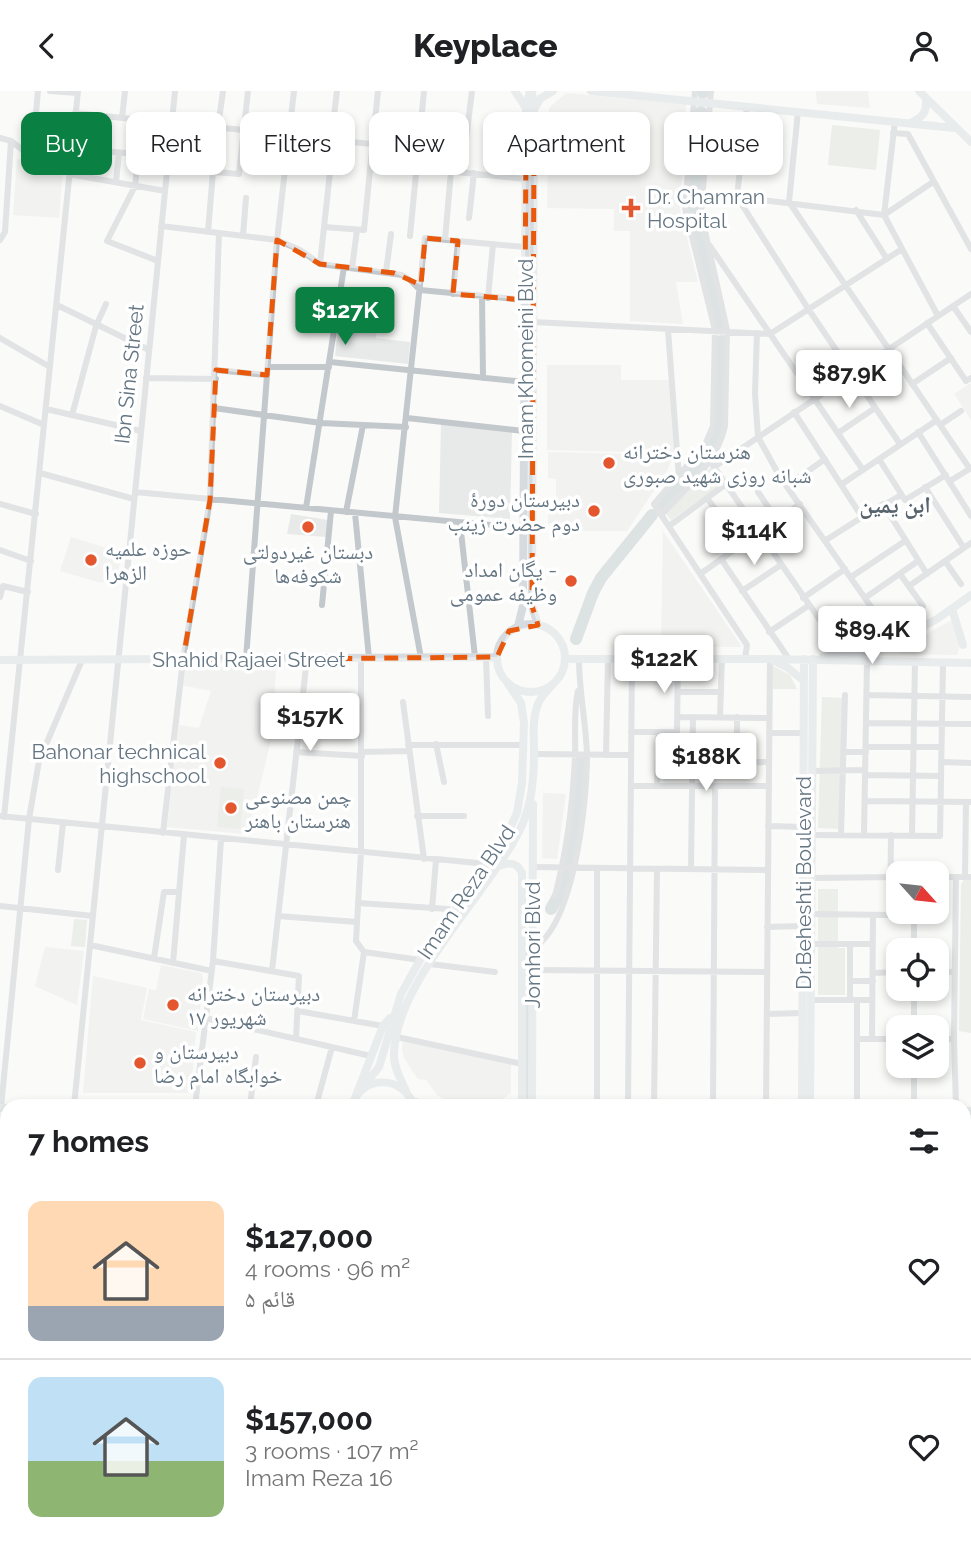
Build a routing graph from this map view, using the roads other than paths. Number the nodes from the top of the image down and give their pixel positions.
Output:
1 (38, 91) edge
2 (50, 91) edge
3 (125, 91) edge
4 (174, 91) edge
5 (223, 91) edge
6 (248, 91) edge
7 (294, 91) edge
8 (337, 91) edge
9 (378, 91) edge
10 (424, 91) edge
11 (472, 91) edge
12 (514, 91) edge
13 (531, 91) edge
14 (553, 91) edge
15 (591, 91) edge
16 (695, 91) edge
17 (711, 91) edge
18 (78, 92) edge
19 (922, 94) edge
20 (694, 101) junction
21 (710, 102) junction
22 (747, 106) junction
23 (530, 108) junction
24 (798, 111) junction
25 (36, 112) edge
26 (75, 112) edge
27 (172, 112) edge
28 (220, 112) edge
29 (246, 112) edge
30 (292, 112) edge
31 (334, 112) edge
32 (376, 112) edge
33 (422, 112) edge
34 (530, 112) edge
35 (469, 115) edge
36 (112, 117) edge
37 (122, 118) junction
38 (126, 118) edge
39 (895, 121) junction
40 (910, 123) junction
41 (954, 128) junction
42 (893, 133) junction
43 (0, 138) edge
44 (11, 141) junction
45 (971, 142) edge
46 (21, 149) edge
47 (112, 152) edge
48 (119, 153) junction
49 (126, 153) edge
50 (240, 165) edge
51 (226, 173) edge
52 (469, 173) edge
53 (474, 173) junction
54 (69, 175) edge
55 (75, 175) edge
56 (136, 175) edge
57 (166, 175) edge
58 (213, 175) edge
59 (284, 175) edge
60 (330, 175) edge
61 (369, 175) edge
62 (417, 175) edge
63 (451, 175) edge
64 (526, 175) edge
65 (530, 175) edge
66 (526, 179) junction
67 (116, 182) junction
68 (933, 182) junction
69 (135, 187) junction
70 (165, 191) junction
71 (737, 197) junction
72 (246, 198) dead end
73 (789, 202) junction
74 (856, 210) junction
75 (884, 215) junction
76 (469, 218) dead end
77 (161, 226) junction
78 (324, 227) junction
79 (360, 230) junction
80 (208, 232) junction
81 (219, 233) junction
82 (391, 234) dead end
83 (243, 236) junction
84 (411, 236) dead end
85 (0, 240) edge
86 (277, 240) junction
87 (445, 240) junction
88 (458, 241) junction
89 (708, 242) junction
90 (493, 244) junction
91 (525, 247) junction
92 (902, 249) junction
93 (971, 249) edge
94 (887, 259) junction
95 (158, 261) junction
96 (320, 264) junction
97 (344, 267) junction
98 (352, 268) junction
99 (387, 272) junction
100 (846, 285) junction
101 (420, 290) junction
102 (453, 294) junction
103 (971, 294) edge
104 (485, 297) junction
105 (525, 300) junction
106 (57, 305) junction
107 (106, 305) dead end
108 (953, 306) junction
109 (809, 310) junction
110 (938, 316) junction
111 (533, 322) junction
112 (928, 323) junction
113 (96, 326) junction
114 (668, 330) junction
115 (715, 332) junction
116 (971, 332) edge
117 (727, 333) junction
118 (757, 333) junction
119 (770, 334) junction
120 (0, 338) edge
121 (888, 348) junction
122 (149, 350) junction
123 (951, 358) junction
124 (329, 364) junction
125 (50, 367) junction
126 (268, 367) junction
127 (216, 370) junction
128 (412, 370) junction
129 (851, 374) junction
130 (267, 375) junction
131 (146, 378) junction
132 (483, 378) junction
133 (216, 379) junction
134 (969, 379) edge
135 (524, 382) junction
136 (912, 384) junction
137 (815, 398) junction
138 (0, 406) edge
139 (214, 408) junction
140 (876, 408) junction
141 (46, 409) junction
142 (961, 411) dead end
143 (794, 412) junction
144 (72, 415) junction
145 (264, 415) junction
146 (407, 418) junction
147 (938, 422) junction
148 (321, 423) junction
149 (44, 425) junction
150 (363, 425) junction
151 (406, 427) junction
152 (141, 431) junction
153 (524, 431) junction
154 (918, 432) junction
155 (838, 433) junction
156 (758, 437) junction
157 (900, 444) junction
158 (825, 459) junction
159 (878, 459) junction
160 (712, 464) junction
161 (971, 469) edge
162 (863, 470) junction
163 (40, 473) junction
164 (679, 478) junction
165 (948, 478) junction
166 (726, 484) junction
167 (842, 484) junction
168 (786, 486) junction
169 (925, 487) junction
170 (758, 492) dead end
171 (134, 496) junction
172 (903, 497) junction
173 (707, 498) junction
174 (210, 500) junction
175 (257, 503) junction
176 (0, 504) edge
177 (800, 504) junction
178 (883, 505) junction
179 (306, 508) junction
180 (331, 510) junction
181 (346, 512) junction
182 (355, 513) junction
183 (36, 514) junction
184 (661, 515) junction
185 (971, 516) edge
186 (395, 517) junction
187 (862, 517) junction
188 (777, 520) junction
189 (460, 523) junction
190 (669, 526) junction
191 (523, 528) junction
192 (759, 533) junction
193 (825, 540) junction
194 (905, 541) junction
195 (971, 543) edge
196 (741, 545) junction
197 (964, 548) junction
198 (0, 549) edge
199 (721, 559) junction
200 (31, 561) junction
201 (918, 561) junction
202 (945, 561) junction
203 (781, 565) junction
204 (845, 569) junction
205 (700, 574) junction
206 (900, 574) junction
207 (927, 574) junction
208 (850, 577) junction
209 (961, 584) dead end
210 (909, 586) junction
211 (742, 591) junction
212 (28, 592) junction
213 (971, 595) edge
214 (0, 597) edge
215 (803, 598) junction
216 (865, 598) junction
217 (322, 605) dead end
218 (923, 605) dead end
219 (808, 606) junction
220 (952, 609) junction
221 (538, 625) junction
222 (518, 627) junction
223 (769, 632) junction
224 (895, 641) junction
225 (963, 645) junction
226 (971, 651) edge
227 (842, 652) junction
228 (475, 657) junction
229 (486, 657) junction
230 (497, 657) junction
231 (365, 658) junction
232 (421, 658) junction
233 (608, 658) junction
234 (246, 659) junction
235 (307, 659) junction
236 (565, 659) junction
237 (579, 659) junction
238 (632, 659) junction
239 (678, 659) junction
240 (722, 659) junction
241 (745, 659) junction
242 (770, 659) junction
243 (789, 659) junction
244 (808, 659) junction
245 (0, 660) edge
246 (21, 660) junction
247 (82, 660) junction
248 (118, 660) junction
249 (183, 660) junction
250 (831, 660) junction
251 (867, 661) junction
252 (915, 661) junction
253 (947, 662) junction
254 (971, 663) edge
255 (804, 681) junction
256 (554, 683) junction
257 (508, 684) junction
258 (579, 689) junction
259 (678, 692) junction
260 (721, 692) junction
261 (808, 693) junction
262 (845, 695) dead end
263 (867, 695) junction
264 (914, 696) junction
265 (942, 696) junction
266 (971, 697) edge
267 (403, 702) dead end
268 (488, 716) dead end
269 (678, 717) junction
270 (694, 717) junction
271 (720, 717) junction
272 (737, 717) junction
273 (769, 718) junction
274 (866, 723) junction
275 (914, 723) junction
276 (942, 724) junction
277 (971, 724) edge
278 (631, 732) junction
279 (659, 732) junction
280 (769, 733) junction
281 (803, 733) junction
282 (436, 744) junction
283 (524, 745) junction
284 (942, 747) junction
285 (409, 748) junction
286 (914, 748) junction
287 (866, 750) junction
288 (844, 752) junction
289 (296, 753) junction
290 (362, 754) junction
291 (534, 754) junction
292 (575, 755) junction
293 (587, 755) junction
294 (606, 755) junction
295 (631, 755) junction
296 (768, 762) junction
297 (941, 762) junction
298 (715, 763) dead end
299 (737, 763) junction
300 (971, 763) edge
301 (843, 770) junction
302 (812, 771) junction
303 (865, 773) junction
304 (913, 776) junction
305 (941, 776) junction
306 (444, 782) dead end
307 (533, 784) junction
308 (631, 786) junction
309 (657, 786) junction
310 (692, 786) junction
311 (715, 786) junction
312 (768, 786) junction
313 (865, 801) junction
314 (913, 802) junction
315 (941, 802) junction
316 (968, 802) edge
317 (417, 816) junction
318 (464, 816) dead end
319 (2, 817) edge
320 (29, 819) junction
321 (63, 823) junction
322 (102, 827) junction
323 (768, 827) junction
324 (803, 827) junction
325 (163, 833) junction
326 (184, 835) junction
327 (811, 835) junction
328 (841, 835) junction
329 (864, 835) junction
330 (891, 835) junction
331 (912, 835) junction
332 (221, 839) junction
333 (285, 845) junction
334 (361, 852) junction
335 (424, 859) junction
336 (436, 860) junction
337 (893, 861) edge
338 (487, 864) junction
339 (496, 867) junction
340 (533, 867) junction
341 (562, 867) junction
342 (575, 867) junction
343 (597, 868) junction
344 (630, 868) junction
345 (657, 869) junction
346 (691, 869) junction
347 (714, 869) junction
348 (58, 870) dead end
349 (768, 870) junction
350 (886, 877) edge
351 (949, 877) edge
352 (956, 877) junction
353 (968, 877) edge
354 (811, 878) junction
355 (179, 892) junction
356 (555, 896) dead end
357 (358, 904) junction
358 (0, 906) edge
359 (19, 908) junction
360 (432, 909) junction
361 (448, 909) dead end
362 (811, 914) junction
363 (873, 915) junction
364 (886, 915) edge
365 (93, 916) junction
366 (278, 916) junction
367 (357, 922) junction
368 (802, 926) junction
369 (767, 927) junction
370 (811, 944) junction
371 (850, 944) junction
372 (873, 944) junction
373 (90, 945) junction
374 (522, 949) junction
375 (532, 949) junction
376 (363, 952) junction
377 (154, 958) junction
378 (420, 960) junction
379 (213, 961) junction
380 (173, 963) junction
381 (430, 964) junction
382 (532, 970) junction
383 (212, 971) junction
384 (272, 971) junction
385 (597, 971) junction
386 (767, 971) junction
387 (495, 972) dead end
388 (629, 972) junction
389 (656, 972) junction
390 (713, 972) junction
391 (873, 972) junction
392 (886, 972) edge
393 (949, 972) edge
394 (955, 972) junction
395 (850, 981) junction
396 (873, 981) junction
397 (811, 1000) junction
398 (853, 1000) junction
399 (872, 1000) junction
400 (298, 1011) junction
401 (394, 1013) junction
402 (802, 1013) junction
403 (767, 1014) junction
404 (205, 1018) junction
405 (354, 1021) junction
406 (383, 1026) junction
407 (397, 1037) junction
408 (296, 1039) junction
409 (857, 1039) junction
410 (872, 1039) junction
411 (886, 1039) edge
412 (949, 1039) edge
413 (954, 1039) junction
414 (332, 1047) junction
415 (371, 1056) junction
416 (256, 1057) dead end
417 (522, 1063) junction
418 (914, 1078) edge
419 (406, 1091) junction
420 (4, 1099) edge
421 (75, 1099) edge
422 (196, 1099) edge
423 (251, 1099) edge
424 (318, 1099) edge
425 (355, 1099) edge
426 (411, 1099) edge
427 (522, 1099) edge
428 (532, 1099) edge
429 (597, 1099) edge
430 (628, 1099) edge
431 (654, 1099) edge
432 (713, 1099) edge
433 (766, 1099) edge
434 (802, 1099) edge
435 (810, 1099) edge
436 (857, 1099) edge
437 (914, 1099) edge
438 (956, 1099) edge

1 - 25 street
2 - 18 street
3 - 37 street
4 - 27 street, Ibn Sina Street
5 - 28 street
6 - 29 street
7 - 30 street
8 - 31 street
9 - 32 street
10 - 33 street
11 - 35 street
12 - 23 main road
13 - 23 main road, Imam Khomeini Blvd
14 - 23 main road
15 - 20 main road
16 - 20 street
17 - 21 street
18 - 26 street
19 - 40 main road
19 - 41 main road
20 - 21 main road
20 - 115 street
21 - 22 main road
21 - 89 street
22 - 24 main road
22 - 71 street
23 - 34 main road, Imam Khomeini Blvd
24 - 39 main road
24 - 73 street
36 - 37 street
37 - 38 street
39 - 40 main road
39 - 42 street
40 - 41 main road
41 - 45 main road
42 - 68 street
42 - 75 street
43 - 44 street
44 - 46 street
44 - 85 street
47 - 48 street
48 - 49 street
48 - 67 street
50 - 51 street
52 - 53 street
53 - 66 street
53 - 76 street
54 - 106 street
55 - 67 street
56 - 69 street
57 - 70 street, Ibn Sina Street
58 - 80 street
59 - 86 street
60 - 78 street
61 - 79 street
62 - 84 street
63 - 87 street
64 - 66 main road, Imam Khomeini Blvd
65 - 111 main road, Imam Khomeini Blvd
66 - 91 main road, Imam Khomeini Blvd
67 - 69 street
68 - 75 street
68 - 93 street
69 - 70 street
69 - 95 street
70 - 77 street, Ibn Sina Street
71 - 73 street
71 - 109 street
72 - 83 street
73 - 74 street
73 - 100 street
74 - 75 street
74 - 94 street
75 - 92 street
77 - 80 street
77 - 95 street, Ibn Sina Street
78 - 79 street
78 - 96 street
79 - 98 street
80 - 81 street
81 - 83 street
81 - 127 street
82 - 99 street
83 - 86 street
86 - 96 street
86 - 126 street
87 - 88 street
87 - 101 street
88 - 90 street
88 - 102 street
89 - 117 street
89 - 119 street
90 - 91 street
90 - 104 street
91 - 105 main road, Imam Khomeini Blvd
92 - 94 street
92 - 110 street
94 - 100 street
95 - 122 street, Ibn Sina Street
96 - 97 street
97 - 98 street
97 - 124 street
98 - 99 street
99 - 101 street
100 - 109 street
100 - 121 street
101 - 102 street
101 - 128 street
102 - 104 street
103 - 108 street
104 - 105 street
104 - 132 street
105 - 135 main road, Imam Khomeini Blvd
106 - 113 street
106 - 125 street
107 - 113 street
108 - 110 street
108 - 116 street
109 - 119 street
109 - 129 street
110 - 112 street
111 - 114 street
111 - 221 main road, Imam Khomeini Blvd
112 - 121 street
112 - 123 street
113 - 122 street
113 - 144 street
114 - 115 street
114 - 164 street
115 - 117 street
115 - 164 street
117 - 118 street
117 - 160 street
118 - 119 street
118 - 156 street
119 - 137 street
120 - 125 street
121 - 129 street
121 - 136 street
122 - 131 street, Ibn Sina Street
123 - 134 street
123 - 136 street
124 - 126 street
124 - 128 street
124 - 148 street
125 - 141 street
126 - 130 street
127 - 130 street
127 - 133 street
128 - 132 street
128 - 146 street
129 - 137 street
129 - 140 street
130 - 145 street
131 - 133 street
131 - 152 street, Ibn Sina Street
132 - 135 street
133 - 139 street
135 - 153 main road, Imam Khomeini Blvd
136 - 147 street
137 - 143 street
137 - 155 street
138 - 149 street
139 - 145 street
139 - 174 street
140 - 155 street
140 - 157 street
141 - 144 street
141 - 149 street
142 - 147 street
143 - 156 street
143 - 158 street
144 - 152 street
145 - 148 street
145 - 175 street
146 - 151 street
146 - 153 street
147 - 154 street
147 - 161 street
148 - 150 street
148 - 179 street
149 - 163 street
150 - 151 street
150 - 181 street
151 - 186 street
152 - 171 street, Ibn Sina Street
153 - 191 main road, Imam Khomeini Blvd
154 - 157 street
154 - 165 street
155 - 162 street
156 - 160 street
156 - 168 street
157 - 159 street
158 - 167 street
158 - 168 street
159 - 162 street
159 - 172 street
160 - 166 street
160 - 184 street
161 - 165 street
162 - 167 street
163 - 171 street
163 - 183 street
164 - 184 street
165 - 169 street
165 - 185 street
166 - 173 street
166 - 192 street
167 - 187 street
168 - 177 street
169 - 172 street
169 - 197 street
170 - 188 street
171 - 174 street
171 - 248 street, Ibn Sina Street
172 - 178 street
173 - 190 street
173 - 196 street
174 - 175 street
174 - 249 street
175 - 179 street
175 - 234 street
176 - 183 street
177 - 188 street
177 - 193 street
178 - 187 street
178 - 194 street
179 - 180 street
180 - 181 street
180 - 217 street
181 - 182 street
182 - 186 street
182 - 231 street
183 - 200 street
184 - 190 street
186 - 189 street
186 - 232 street
187 - 193 street
188 - 192 street
189 - 191 street
189 - 228 street
190 - 205 street
191 - 222 main road, Imam Khomeini Blvd
192 - 196 street
192 - 203 street
193 - 204 street
194 - 201 street
194 - 208 street
195 - 197 street
196 - 199 street
197 - 202 street
198 - 200 street
199 - 205 street
199 - 211 street
200 - 212 street
201 - 206 street
201 - 207 street
202 - 207 street
202 - 209 street
203 - 211 street
203 - 215 street
204 - 208 street
204 - 215 street
205 - 241 street
206 - 210 street
206 - 216 street
207 - 210 street
208 - 216 street
210 - 218 street
211 - 223 street
212 - 214 street
212 - 246 street
213 - 220 main road
215 - 219 street
216 - 224 street
219 - 223 street
219 - 227 street
220 - 224 main road
220 - 225 main road
221 - 222 main road
221 - 236 main road
222 - 230 main road
223 - 243 street
224 - 227 main road
224 - 250 main road
225 - 226 main road
225 - 253 main road
227 - 244 main road
228 - 229 main road, Shahid Rajaei Street
228 - 232 main road, Shahid Rajaei Street
229 - 230 main road, Shahid Rajaei Street
229 - 268 street
230 - 257 main road
231 - 232 main road, Shahid Rajaei Street
231 - 235 main road, Shahid Rajaei Street
231 - 290 street
233 - 237 main road
233 - 238 main road
233 - 294 street
234 - 235 main road, Shahid Rajaei Street
234 - 249 main road, Shahid Rajaei Street
235 - 289 street
236 - 237 main road
236 - 256 main road
237 - 258 street
238 - 239 main road
238 - 278 street
239 - 240 main road
239 - 259 street
240 - 241 main road
240 - 260 street
241 - 242 main road
242 - 243 main road
242 - 255 main road
242 - 273 street
243 - 244 main road
244 - 250 main road
244 - 255 main road, Dr.Beheshti Boulevard
244 - 261 main road, Dr.Beheshti Boulevard
245 - 246 main road, Shahid Rajaei Street
246 - 247 main road, Shahid Rajaei Street
246 - 319 street
247 - 248 main road, Shahid Rajaei Street
247 - 320 street
248 - 249 main road, Shahid Rajaei Street
248 - 322 street, Ibn Sina Street
249 - 325 street
250 - 251 main road
251 - 252 main road
251 - 263 street
252 - 253 main road
252 - 264 street
253 - 254 main road
253 - 265 street
255 - 261 main road, Dr.Beheshti Boulevard
256 - 257 main road
256 - 291 main road, Imam Reza Blvd
257 - 283 main road, Imam Reza Blvd
258 - 292 street
258 - 293 street
259 - 260 street
259 - 269 street
260 - 271 street
261 - 281 main road, Dr.Beheshti Boulevard
261 - 302 main road, Dr.Beheshti Boulevard
262 - 288 street
263 - 264 street
263 - 274 street
264 - 265 street
264 - 275 street
265 - 266 street
265 - 276 street
267 - 285 street
269 - 270 street
269 - 279 street
270 - 271 street
270 - 310 street
271 - 272 street
272 - 273 street
272 - 299 street
273 - 280 street
274 - 275 street
274 - 287 street
275 - 276 street
275 - 286 street
276 - 277 street
276 - 284 street
278 - 279 street
278 - 295 street
279 - 309 street
280 - 281 street
280 - 296 street
281 - 324 main road, Dr.Beheshti Boulevard
282 - 283 street
282 - 285 street
282 - 306 street
283 - 338 main road, Imam Reza Blvd
284 - 286 street
284 - 297 street
285 - 290 street
285 - 317 street
286 - 287 street
286 - 304 street
287 - 288 street
287 - 303 street
288 - 301 street
289 - 290 street
289 - 333 street
290 - 334 street
291 - 292 street
291 - 307 main road, Imam Reza Blvd
292 - 293 street
292 - 341 street
293 - 294 street
293 - 342 street
294 - 295 street
295 - 308 street
296 - 299 street
296 - 312 street
297 - 300 street
297 - 305 street
298 - 299 street
301 - 302 street
301 - 303 street
301 - 328 street
302 - 327 main road, Dr.Beheshti Boulevard
303 - 304 street
303 - 313 street
304 - 305 street
304 - 314 street
305 - 315 street
307 - 339 main road, Imam Reza Blvd
307 - 340 main road, Jomhori Blvd
308 - 309 street
308 - 344 street
309 - 310 street
310 - 311 street
310 - 346 street
311 - 312 street
311 - 347 street
312 - 323 street
313 - 314 street
313 - 329 street
314 - 315 street
314 - 331 street
315 - 316 street
315 - 331 street
316 - 353 street
317 - 318 street
317 - 335 street
319 - 320 street
320 - 321 street
320 - 359 street
321 - 322 street
321 - 348 street
322 - 325 street
322 - 365 street, Ibn Sina Street
323 - 324 street
323 - 349 street
324 - 368 main road, Dr.Beheshti Boulevard
325 - 326 street
326 - 332 street
326 - 355 street
327 - 328 street
327 - 354 main road, Dr.Beheshti Boulevard
328 - 329 street
329 - 330 street
330 - 331 street
330 - 337 street
332 - 333 street
332 - 379 street
333 - 334 street
333 - 366 street
334 - 335 street
334 - 357 street
335 - 336 street
336 - 338 street
336 - 360 street
338 - 378 main road, Imam Reza Blvd
339 - 374 main road, Jomhori Blvd
339 - 381 main road, Imam Reza Blvd
340 - 341 street
340 - 375 main road, Jomhori Blvd
341 - 342 street
341 - 356 street
342 - 343 street
342 - 375 street
343 - 344 street
343 - 385 street
344 - 345 street
344 - 388 street
345 - 346 street
345 - 389 street
346 - 347 street
347 - 349 street
347 - 390 street
349 - 369 street
350 - 354 street
351 - 352 street
352 - 353 street
352 - 394 street
354 - 362 main road, Dr.Beheshti Boulevard
355 - 377 street
355 - 380 street
357 - 360 street
357 - 367 street
358 - 359 street
359 - 365 street
359 - 420 street
360 - 361 street
362 - 363 street
362 - 370 main road, Dr.Beheshti Boulevard
363 - 364 street
363 - 372 street
365 - 373 street, Ibn Sina Street
366 - 367 street
366 - 384 street
367 - 376 street
368 - 369 street
368 - 402 main road, Dr.Beheshti Boulevard
369 - 386 street
370 - 371 street
370 - 397 main road, Dr.Beheshti Boulevard
371 - 372 street
371 - 395 street
372 - 391 street
373 - 377 street
373 - 421 street, Ibn Sina Street
374 - 375 main road
374 - 417 main road, Jomhori Blvd
375 - 382 main road, Jomhori Blvd
376 - 378 street
376 - 405 street
377 - 380 street
378 - 401 main road, Imam Reza Blvd
379 - 383 street
379 - 384 street
380 - 383 street
381 - 387 street
381 - 407 main road, Imam Reza Blvd
382 - 385 street
382 - 428 main road, Jomhori Blvd
383 - 404 street
384 - 400 street
385 - 388 street
385 - 429 street
386 - 390 street
386 - 403 street
388 - 389 street
388 - 430 street
389 - 390 street
389 - 431 street
390 - 432 street
391 - 392 street
391 - 396 street
393 - 394 street
394 - 413 street
395 - 396 street
395 - 398 street
396 - 399 street
397 - 398 street
397 - 435 main road, Dr.Beheshti Boulevard
398 - 399 street
398 - 409 street
399 - 410 street
400 - 405 street
400 - 408 street
401 - 406 main road
401 - 425 main road, Imam Reza Blvd
402 - 403 street
402 - 434 main road, Dr.Beheshti Boulevard
403 - 433 street
404 - 408 street
404 - 422 street
405 - 406 street
406 - 415 main road
407 - 417 street
407 - 419 main road, Imam Reza Blvd
408 - 414 street
409 - 410 street
409 - 436 street
410 - 411 street
412 - 413 street
413 - 438 street
414 - 415 street
414 - 424 street
415 - 425 main road
416 - 423 street
417 - 427 main road, Jomhori Blvd
418 - 437 street
419 - 425 main road
419 - 426 main road, Imam Reza Blvd

